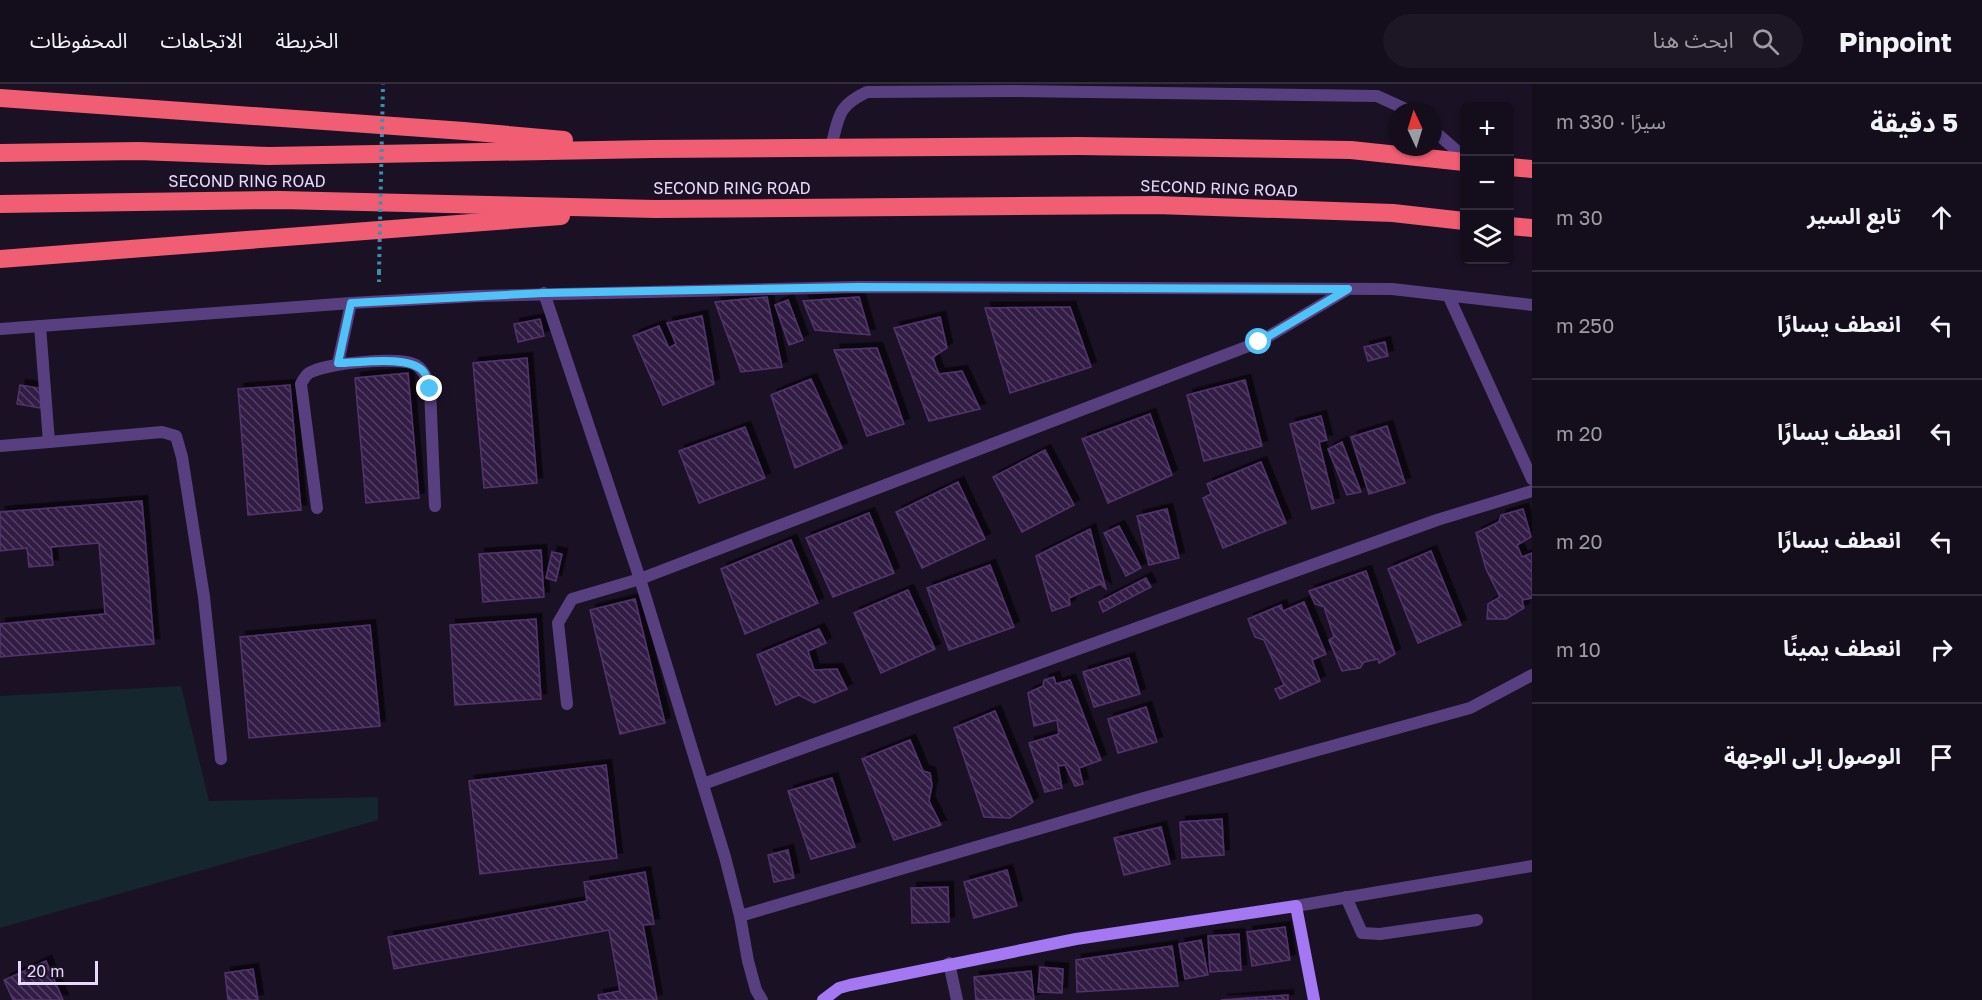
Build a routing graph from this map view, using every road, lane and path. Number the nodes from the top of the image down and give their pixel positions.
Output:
1 (383, 84) edge
2 (1016, 88) edge
3 (0, 98) edge
4 (1390, 102) edge
5 (1442, 138) edge
6 (831, 147) junction
7 (652, 148) junction
8 (0, 153) edge
9 (1463, 156) edge
10 (1460, 162) edge
11 (1514, 167) edge
12 (1532, 169) edge
13 (0, 204) edge
14 (656, 209) junction
15 (1460, 221) edge
16 (1514, 226) edge
17 (1532, 228) edge
18 (0, 259) edge
19 (379, 272) dead end
20 (1348, 289) junction
21 (544, 293) junction
22 (1449, 297) junction
23 (351, 303) junction
24 (1532, 305) edge
25 (40, 326) junction
26 (0, 329) edge
27 (338, 363) junction
28 (49, 442) junction
29 (0, 446) edge
30 (1532, 479) edge
31 (1532, 491) edge
32 (435, 506) dead end
33 (317, 508) dead end
34 (640, 579) junction
35 (1532, 675) edge
36 (567, 704) dead end
37 (221, 759) dead end
38 (703, 784) junction
39 (1532, 866) edge
40 (1346, 897) junction
41 (1296, 906) junction
42 (740, 916) junction
43 (1477, 920) dead end
44 (949, 963) junction
45 (829, 998) edge
46 (762, 1000) edge
47 (957, 1000) edge
48 (1314, 1000) edge

1 - 19 path, bridge
2 - 4 street
2 - 6 street
3 - 7 highway
5 - 9 street
6 - 7 highway, SECOND RING ROAD
6 - 10 highway, SECOND RING ROAD
7 - 8 highway, SECOND RING ROAD
11 - 12 highway
13 - 14 highway, SECOND RING ROAD
14 - 15 highway, SECOND RING ROAD
14 - 18 highway
16 - 17 highway
20 - 21 street
20 - 22 street
20 - 34 street
21 - 23 street
21 - 34 street
22 - 24 street
22 - 30 street
23 - 25 street
23 - 27 street
25 - 26 street
25 - 28 street
27 - 32 street
27 - 33 street
28 - 29 street
28 - 37 street
31 - 38 street
34 - 36 street
34 - 38 street
35 - 42 street
38 - 42 street
39 - 40 street
40 - 41 street
40 - 43 street
41 - 44 street
41 - 48 street
42 - 46 street
44 - 45 street
44 - 47 street

